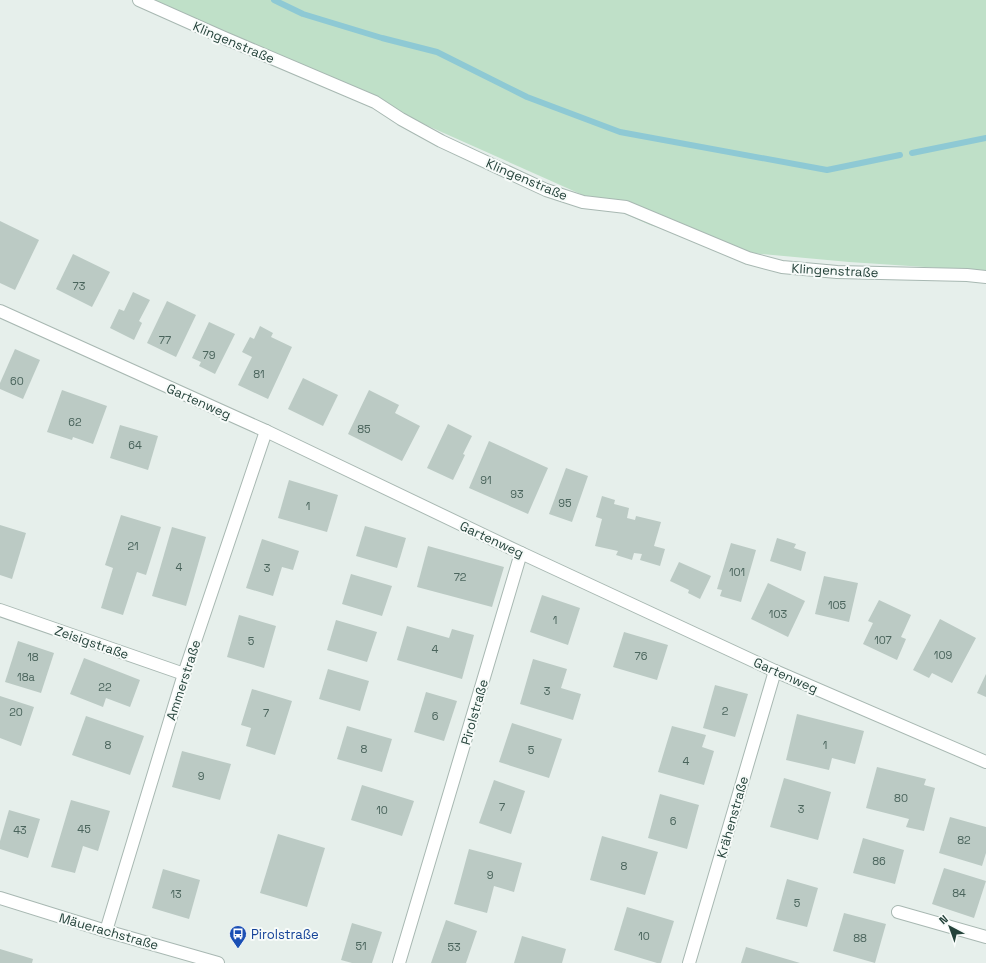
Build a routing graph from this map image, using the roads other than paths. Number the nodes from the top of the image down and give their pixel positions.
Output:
1 (140, 0) edge
2 (986, 277) edge
3 (0, 311) edge
4 (266, 431) junction
5 (521, 553) junction
6 (0, 610) edge
7 (775, 671) junction
8 (184, 674) junction
9 (986, 762) edge
10 (0, 898) edge
11 (898, 912) dead end
12 (106, 931) junction
13 (986, 937) edge
14 (218, 963) edge
15 (400, 963) edge
16 (689, 963) edge

1 - 2 street, Klingenstraße
3 - 4 street, Gartenweg
4 - 5 street, Gartenweg
4 - 8 street, Ammerstraße
5 - 7 street, Gartenweg
5 - 15 street, Pirolstraße
6 - 8 street, Zeisigstraße
7 - 9 street, Gartenweg
7 - 16 street, Krähenstraße
8 - 12 street, Ammerstraße
10 - 12 street, Mäuerachstraße
11 - 13 street
12 - 14 street, Mäuerachstraße

